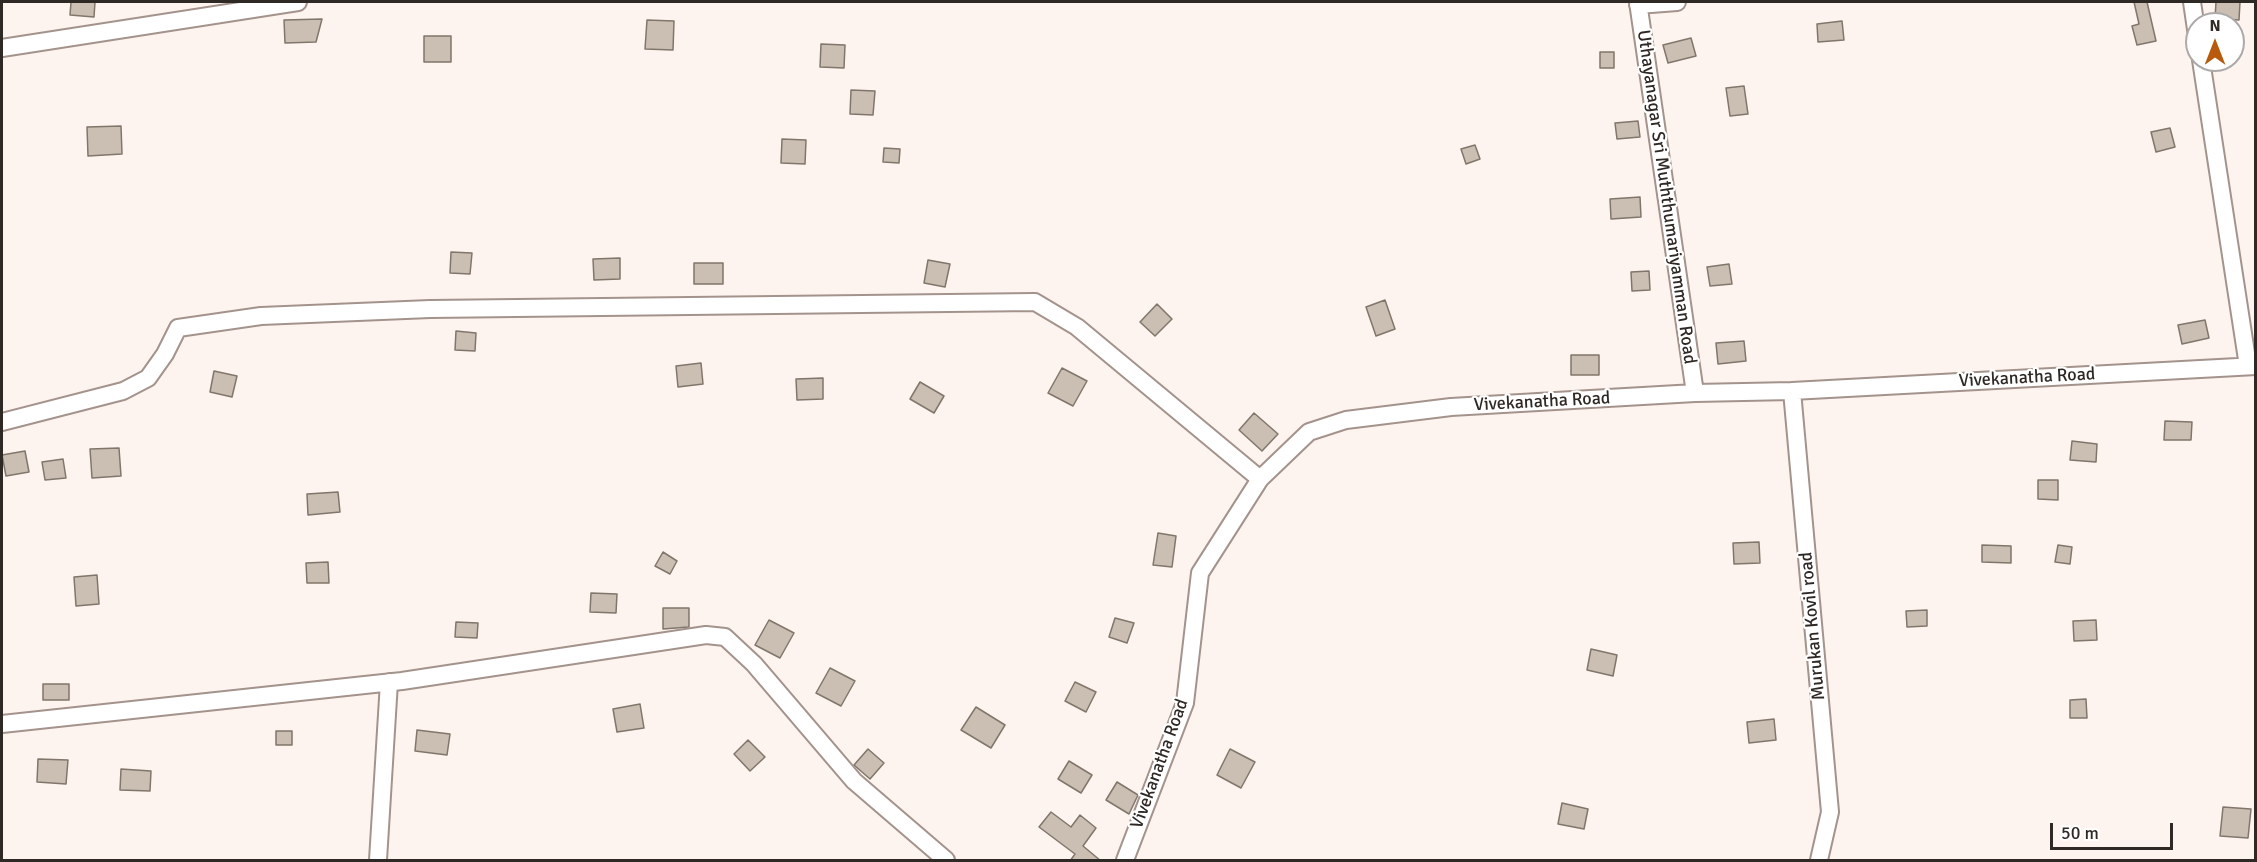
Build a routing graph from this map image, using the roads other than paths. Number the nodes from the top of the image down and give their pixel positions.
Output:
1 (298, 2) edge
2 (1677, 2) edge
3 (1638, 3) edge
4 (2, 48) edge
5 (2203, 72) edge
6 (2252, 366) edge
7 (1792, 391) junction
8 (1695, 393) junction
9 (2, 422) edge
10 (1260, 479) junction
11 (389, 682) junction
12 (2, 724) edge
13 (378, 861) edge
14 (946, 861) edge
15 (1125, 861) edge
16 (1819, 861) edge

1 - 4 street
2 - 3 street
3 - 8 street, Uthayanagar Sri Muththumariyamman Road
5 - 6 street
6 - 7 street, Vivekanatha Road
7 - 8 street, Vivekanatha Road
7 - 16 street, Murukan Kovil road
8 - 10 street, Vivekanatha Road
9 - 10 street
10 - 15 street, Vivekanatha Road
11 - 12 street
11 - 13 street
11 - 14 street

